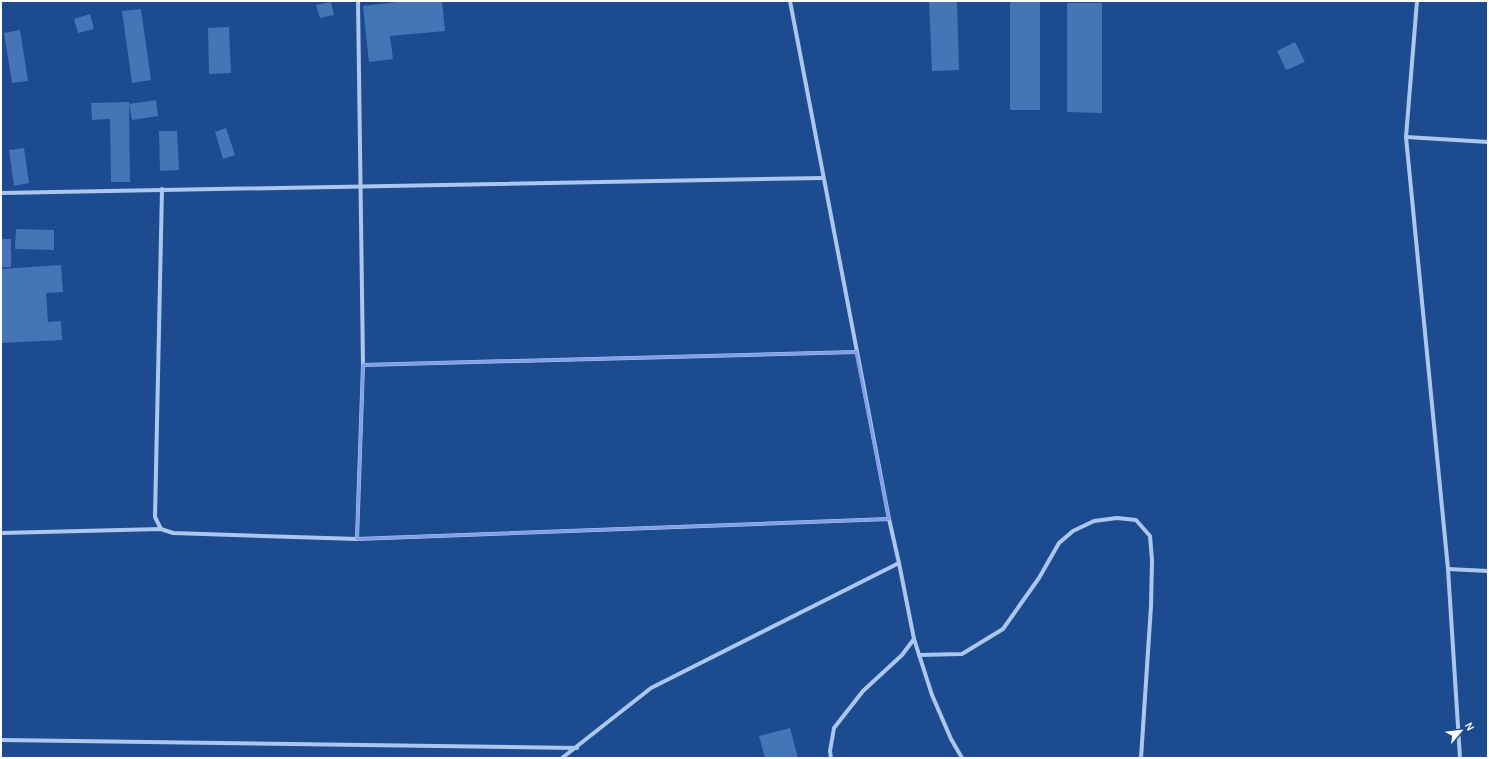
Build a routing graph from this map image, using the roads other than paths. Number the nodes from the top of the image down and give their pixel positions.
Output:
1 (358, 1) edge
2 (790, 1) edge
3 (1417, 1) edge
4 (1406, 137) junction
5 (1488, 142) edge
6 (823, 178) junction
7 (362, 186) junction
8 (162, 190) junction
9 (1, 192) edge
10 (856, 352) junction
11 (363, 365) junction
12 (888, 519) junction
13 (161, 529) junction
14 (1, 532) edge
15 (357, 539) junction
16 (899, 563) junction
17 (1448, 569) junction
18 (1488, 571) edge
19 (914, 639) junction
20 (919, 655) junction
21 (1, 740) edge
22 (577, 748) junction
23 (562, 758) edge
24 (831, 758) edge
25 (962, 758) edge
26 (1141, 758) edge
27 (1460, 758) edge

1 - 7 street
2 - 6 street
3 - 4 street
4 - 5 street
4 - 17 street
6 - 7 street
6 - 10 street
7 - 8 street
7 - 11 street
8 - 9 street
8 - 13 street
10 - 11 street
10 - 12 street
11 - 15 street
12 - 15 street
12 - 16 street
13 - 14 street
13 - 15 street
16 - 19 street
16 - 22 street
17 - 18 street
17 - 27 street
19 - 20 street
19 - 24 street
20 - 25 street
20 - 26 street
21 - 22 street
22 - 23 street

